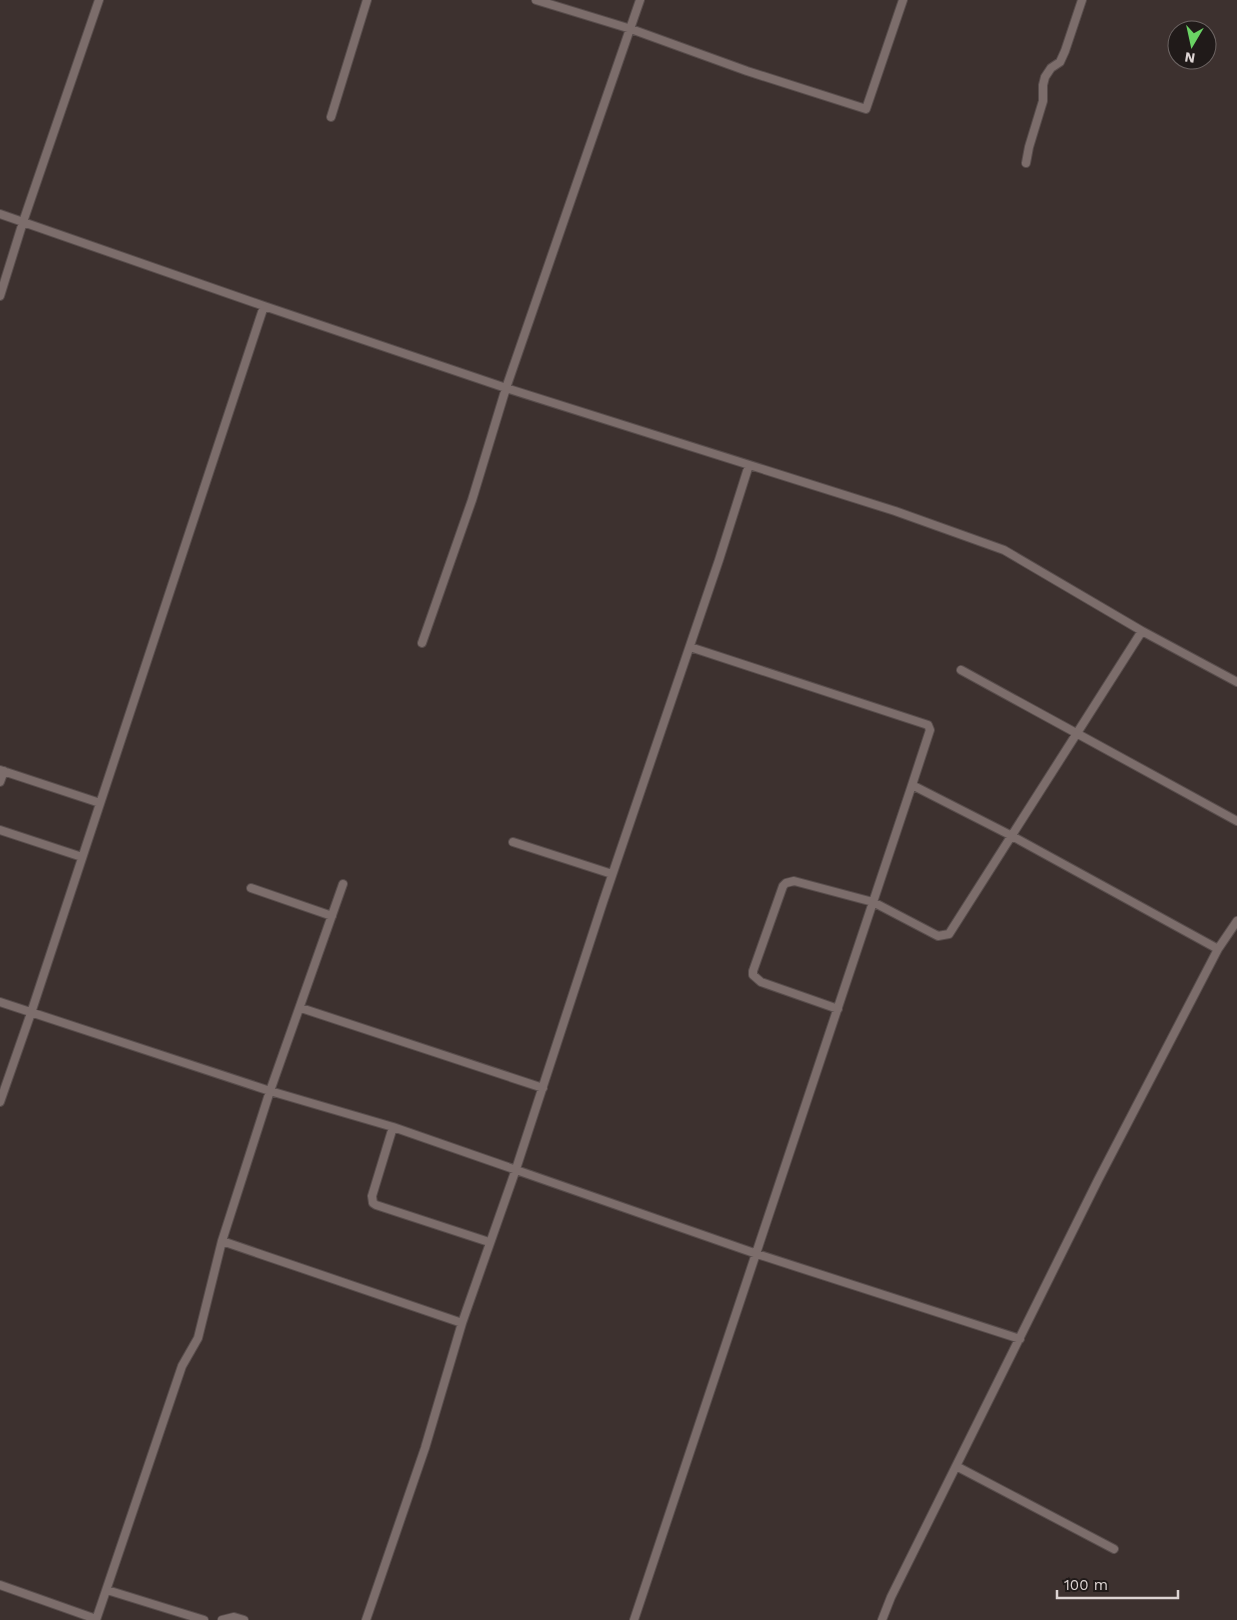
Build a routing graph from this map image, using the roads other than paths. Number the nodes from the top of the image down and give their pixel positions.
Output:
1 (99, 0) edge
2 (367, 0) edge
3 (536, 0) edge
4 (640, 0) edge
5 (904, 0) edge
6 (1082, 0) edge
7 (548, 2) edge
8 (631, 29) junction
9 (331, 117) dead end
10 (1026, 162) dead end
11 (0, 214) edge
12 (24, 222) junction
13 (0, 296) edge
14 (264, 306) junction
15 (506, 388) junction
16 (749, 465) junction
17 (1142, 630) junction
18 (422, 643) dead end
19 (690, 647) junction
20 (961, 670) dead end
21 (1237, 682) edge
22 (1076, 732) junction
23 (2, 770) edge
24 (0, 782) edge
25 (912, 785) junction
26 (100, 803) junction
27 (1237, 821) edge
28 (0, 830) edge
29 (1012, 836) junction
30 (513, 842) dead end
31 (82, 857) junction
32 (612, 874) junction
33 (343, 884) dead end
34 (251, 888) dead end
35 (873, 902) junction
36 (332, 916) junction
37 (1237, 921) edge
38 (1218, 949) junction
39 (0, 1002) edge
40 (301, 1008) junction
41 (838, 1009) junction
42 (31, 1013) junction
43 (542, 1088) junction
44 (270, 1092) junction
45 (0, 1102) edge
46 (394, 1127) junction
47 (516, 1169) junction
48 (222, 1241) junction
49 (490, 1242) junction
50 (757, 1254) junction
51 (462, 1323) junction
52 (1020, 1339) junction
53 (956, 1466) junction
54 (1114, 1549) dead end
55 (0, 1585) edge
56 (107, 1590) junction
57 (96, 1619) edge
58 (204, 1620) edge
59 (222, 1620) edge
60 (244, 1620) edge
61 (366, 1620) edge
62 (634, 1620) edge
63 (882, 1620) edge

1 - 12 street
2 - 9 street
3 - 7 street
4 - 8 street
5 - 8 street
6 - 10 street
7 - 8 street
8 - 15 street
11 - 12 street
12 - 13 street
12 - 14 street
14 - 15 street
14 - 26 street
15 - 16 street
15 - 18 street
16 - 17 street
16 - 19 street
17 - 21 street
17 - 22 street
19 - 25 street
19 - 32 street
20 - 22 street
22 - 27 street
22 - 29 street
23 - 24 street
23 - 26 street
25 - 29 street
25 - 35 street
26 - 31 street
28 - 31 street
29 - 35 street
29 - 38 street
30 - 32 street
31 - 42 street
32 - 43 street
33 - 36 street
34 - 36 street
35 - 41 street
35 - 41 street
36 - 40 street
37 - 38 street
38 - 52 street
39 - 42 street
40 - 43 street
40 - 44 street
41 - 50 street
42 - 44 street
42 - 45 street
43 - 47 street
44 - 46 street
44 - 48 street
46 - 47 street
46 - 49 street
47 - 49 street
47 - 50 street
48 - 51 street
48 - 56 street
49 - 51 street
50 - 52 street
50 - 62 street
51 - 61 street
52 - 53 street
53 - 54 street
53 - 63 street
55 - 57 street
56 - 57 street
56 - 58 street
59 - 60 street

